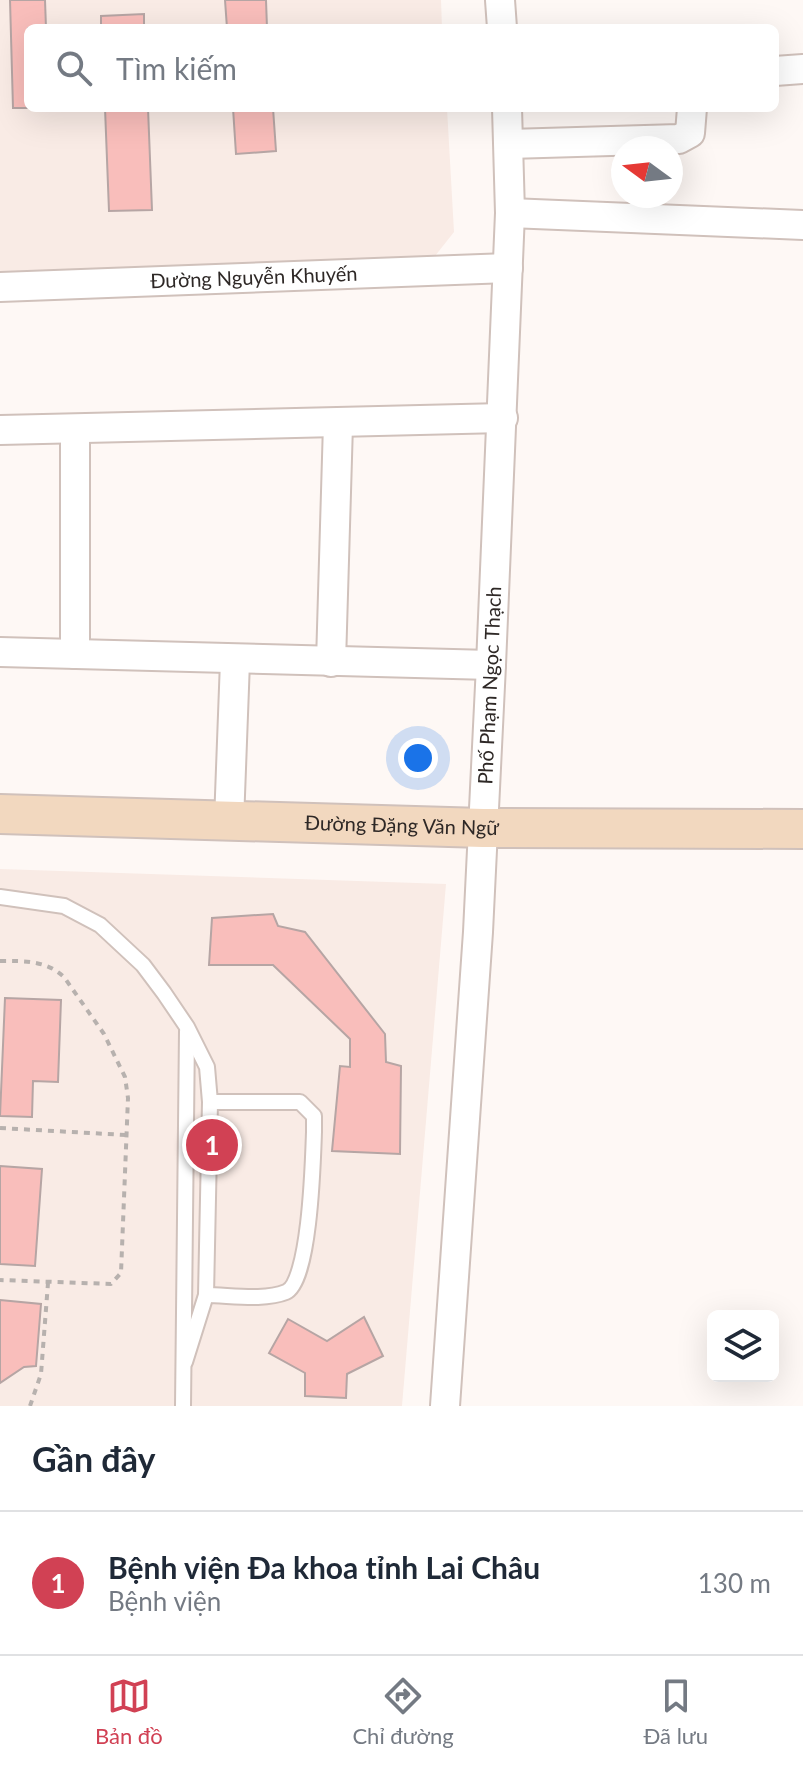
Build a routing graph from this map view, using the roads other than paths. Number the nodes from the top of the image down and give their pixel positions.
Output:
1 (500, 0) edge
2 (502, 24) edge
3 (803, 69) edge
4 (779, 71) edge
5 (507, 112) edge
6 (692, 112) edge
7 (509, 144) junction
8 (510, 213) junction
9 (803, 225) edge
10 (508, 268) junction
11 (0, 287) edge
12 (503, 418) junction
13 (338, 424) junction
14 (75, 429) junction
15 (0, 430) edge
16 (0, 652) edge
17 (75, 654) junction
18 (235, 661) junction
19 (331, 662) junction
20 (491, 665) junction
21 (0, 814) edge
22 (229, 822) junction
23 (483, 828) junction
24 (803, 829) edge
25 (0, 897) edge
26 (187, 1027) junction
27 (210, 1102) junction
28 (206, 1295) junction
29 (185, 1362) junction
30 (183, 1406) edge
31 (445, 1406) edge

1 - 2 street
3 - 4 street
5 - 7 street, Phố Phạm Ngọc Thạch
6 - 7 street
7 - 8 street, Phố Phạm Ngọc Thạch
8 - 9 street
8 - 10 street, Phố Phạm Ngọc Thạch
10 - 11 street, Đường Nguyễn Khuyến
10 - 12 street, Phố Phạm Ngọc Thạch
12 - 13 street
12 - 20 street, Phố Phạm Ngọc Thạch
13 - 14 street
13 - 19 street
14 - 15 street
14 - 17 street
16 - 17 street
17 - 18 street
18 - 19 street
18 - 22 street
19 - 20 street
20 - 23 street, Phố Phạm Ngọc Thạch
21 - 22 main road, Đường Đặng Văn Ngữ
22 - 23 main road, Đường Đặng Văn Ngữ
23 - 24 main road, Đường Đặng Văn Ngữ
23 - 31 street, Phố Phạm Ngọc Thạch
25 - 26 lane
26 - 27 lane
26 - 29 lane
27 - 28 lane
27 - 28 lane
28 - 29 lane
29 - 30 lane

